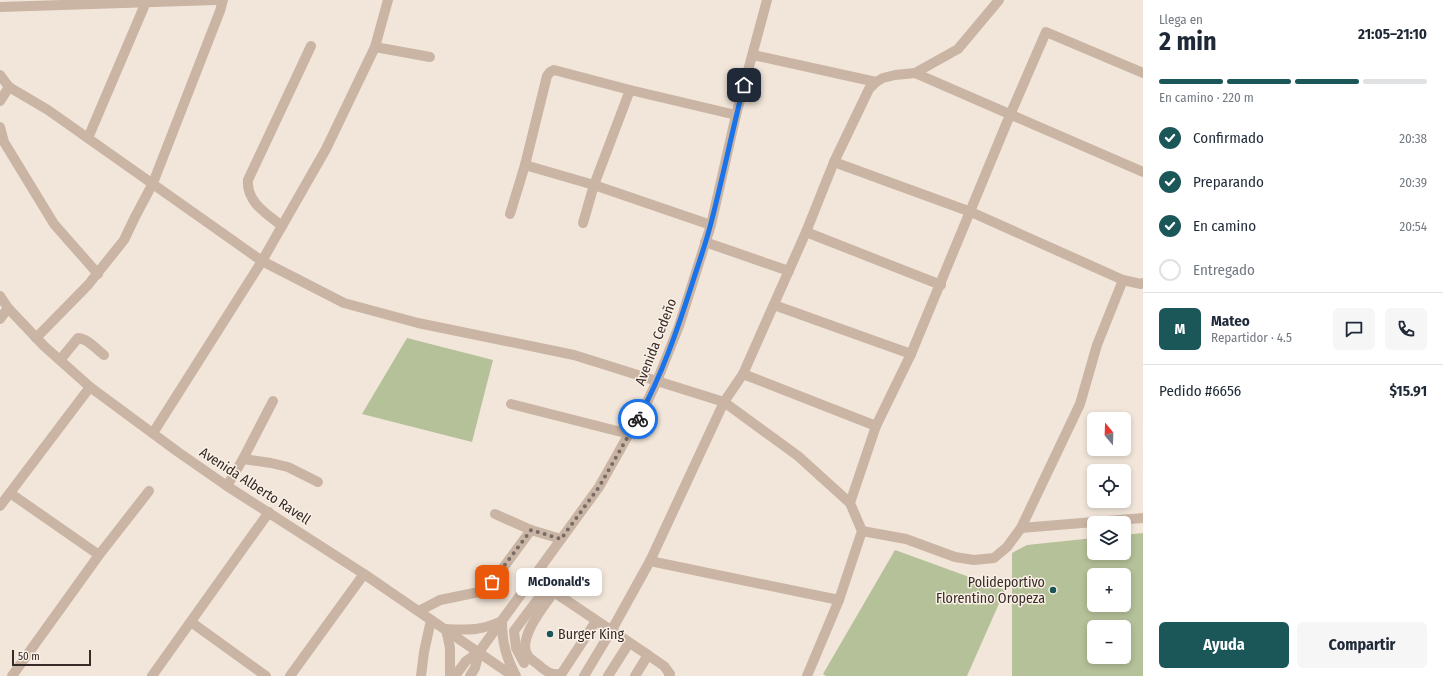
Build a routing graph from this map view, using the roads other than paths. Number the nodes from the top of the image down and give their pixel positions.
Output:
1 (216, 0) edge
2 (223, 0) edge
3 (388, 0) edge
4 (767, 0) edge
5 (999, 0) edge
6 (146, 2) junction
7 (0, 7) edge
8 (311, 46) dead end
9 (376, 47) junction
10 (753, 55) junction
11 (430, 57) dead end
12 (916, 73) junction
13 (1143, 73) edge
14 (0, 75) edge
15 (876, 82) junction
16 (9, 87) junction
17 (630, 90) junction
18 (0, 101) edge
19 (736, 115) junction
20 (1010, 115) junction
21 (0, 127) edge
22 (88, 138) junction
23 (834, 162) junction
24 (525, 164) junction
25 (1143, 172) edge
26 (153, 183) junction
27 (594, 185) junction
28 (971, 212) junction
29 (510, 214) dead end
30 (583, 223) dead end
31 (711, 225) junction
32 (282, 226) junction
33 (806, 232) junction
34 (705, 242) junction
35 (262, 261) junction
36 (789, 271) junction
37 (98, 274) junction
38 (1123, 280) junction
39 (1142, 284) edge
40 (941, 285) junction
41 (0, 296) edge
42 (774, 305) junction
43 (8, 308) junction
44 (0, 319) edge
45 (36, 338) junction
46 (911, 354) junction
47 (104, 355) dead end
48 (60, 360) junction
49 (744, 374) junction
50 (657, 381) junction
51 (90, 387) junction
52 (273, 401) dead end
53 (724, 402) junction
54 (511, 404) dead end
55 (876, 426) junction
56 (152, 433) junction
57 (629, 434) junction
58 (244, 459) junction
59 (318, 482) dead end
60 (228, 486) junction
61 (149, 491) dead end
62 (10, 493) junction
63 (850, 503) junction
64 (0, 506) edge
65 (268, 512) junction
66 (495, 514) dead end
67 (1143, 518) edge
68 (1021, 528) junction
69 (531, 530) junction
70 (862, 531) junction
71 (561, 539) junction
72 (100, 555) junction
73 (650, 561) junction
74 (364, 574) junction
75 (533, 578) junction
76 (551, 590) junction
77 (839, 600) junction
78 (419, 611) junction
79 (432, 620) junction
80 (502, 621) junction
81 (596, 621) junction
82 (192, 622) junction
83 (446, 629) junction
84 (611, 631) junction
85 (629, 643) junction
86 (479, 652) junction
87 (648, 656) junction
88 (524, 663) dead end
89 (12, 676) edge
90 (152, 676) edge
91 (266, 676) edge
92 (290, 676) edge
93 (421, 676) edge
94 (450, 676) edge
95 (455, 676) edge
96 (470, 676) edge
97 (515, 676) edge
98 (584, 676) edge
99 (608, 676) edge
100 (635, 676) edge
101 (669, 676) edge
102 (807, 676) edge

1 - 6 street
2 - 26 street
3 - 9 street
4 - 10 street, Avenida Cedeño
5 - 12 street
6 - 7 street
6 - 22 street
8 - 32 street
9 - 11 street
9 - 32 street
10 - 15 street
10 - 19 street, Avenida Cedeño
12 - 15 street
12 - 20 street
13 - 20 street
14 - 16 street
15 - 23 street
16 - 18 street
16 - 22 street
17 - 19 street
17 - 24 street
17 - 27 street
19 - 31 street, Avenida Cedeño
20 - 25 street
20 - 28 street
21 - 37 street
22 - 26 street
23 - 28 street
23 - 33 street
24 - 27 street
24 - 29 street
26 - 35 street
26 - 37 street
27 - 30 street
27 - 31 street
28 - 38 street
28 - 40 street
31 - 34 street, Avenida Cedeño
32 - 35 street
33 - 36 street
33 - 40 street
34 - 36 street
34 - 50 street, Avenida Cedeño
35 - 50 street
35 - 56 street
36 - 42 street
37 - 45 street
38 - 39 street
38 - 68 street
40 - 46 street
41 - 43 street, Avenida Alberto Ravell
42 - 46 street
42 - 49 street
43 - 44 street
43 - 45 street, Avenida Alberto Ravell
45 - 48 street, Avenida Alberto Ravell
46 - 55 street
47 - 48 street
48 - 51 street, Avenida Alberto Ravell
49 - 53 street
49 - 55 street
50 - 53 street
50 - 57 street, Avenida Cedeño
51 - 56 street, Avenida Alberto Ravell
51 - 62 street
52 - 58 street
53 - 63 street
53 - 73 street
54 - 57 street
55 - 63 street
56 - 60 street, Avenida Alberto Ravell
57 - 71 street, Avenida Cedeño
58 - 59 street
58 - 60 street
60 - 65 street, Avenida Alberto Ravell
61 - 72 street
62 - 64 street
62 - 72 street
63 - 70 street
65 - 74 street, Avenida Alberto Ravell
65 - 82 street
66 - 69 street
67 - 68 street
68 - 70 street
69 - 71 street
69 - 78 street
70 - 77 street
71 - 75 street, Avenida Cedeño
72 - 89 street
73 - 77 street
73 - 84 street
74 - 78 street, Avenida Alberto Ravell
74 - 92 street
75 - 76 street
75 - 80 street, Avenida Cedeño
76 - 81 street
76 - 81 street
76 - 88 street
77 - 102 street
78 - 79 street, Avenida Alberto Ravell
79 - 83 street, Avenida Alberto Ravell
79 - 93 street
80 - 83 street
80 - 86 street, Avenida Cedeño
80 - 97 street
81 - 84 street
82 - 90 street
82 - 91 street
83 - 86 street, Avenida Alberto Ravell
83 - 94 street
84 - 85 street
84 - 98 street
85 - 87 street
85 - 99 street
86 - 95 street
86 - 96 street
86 - 97 street, Avenida Alberto Ravell
87 - 100 street
87 - 101 street

